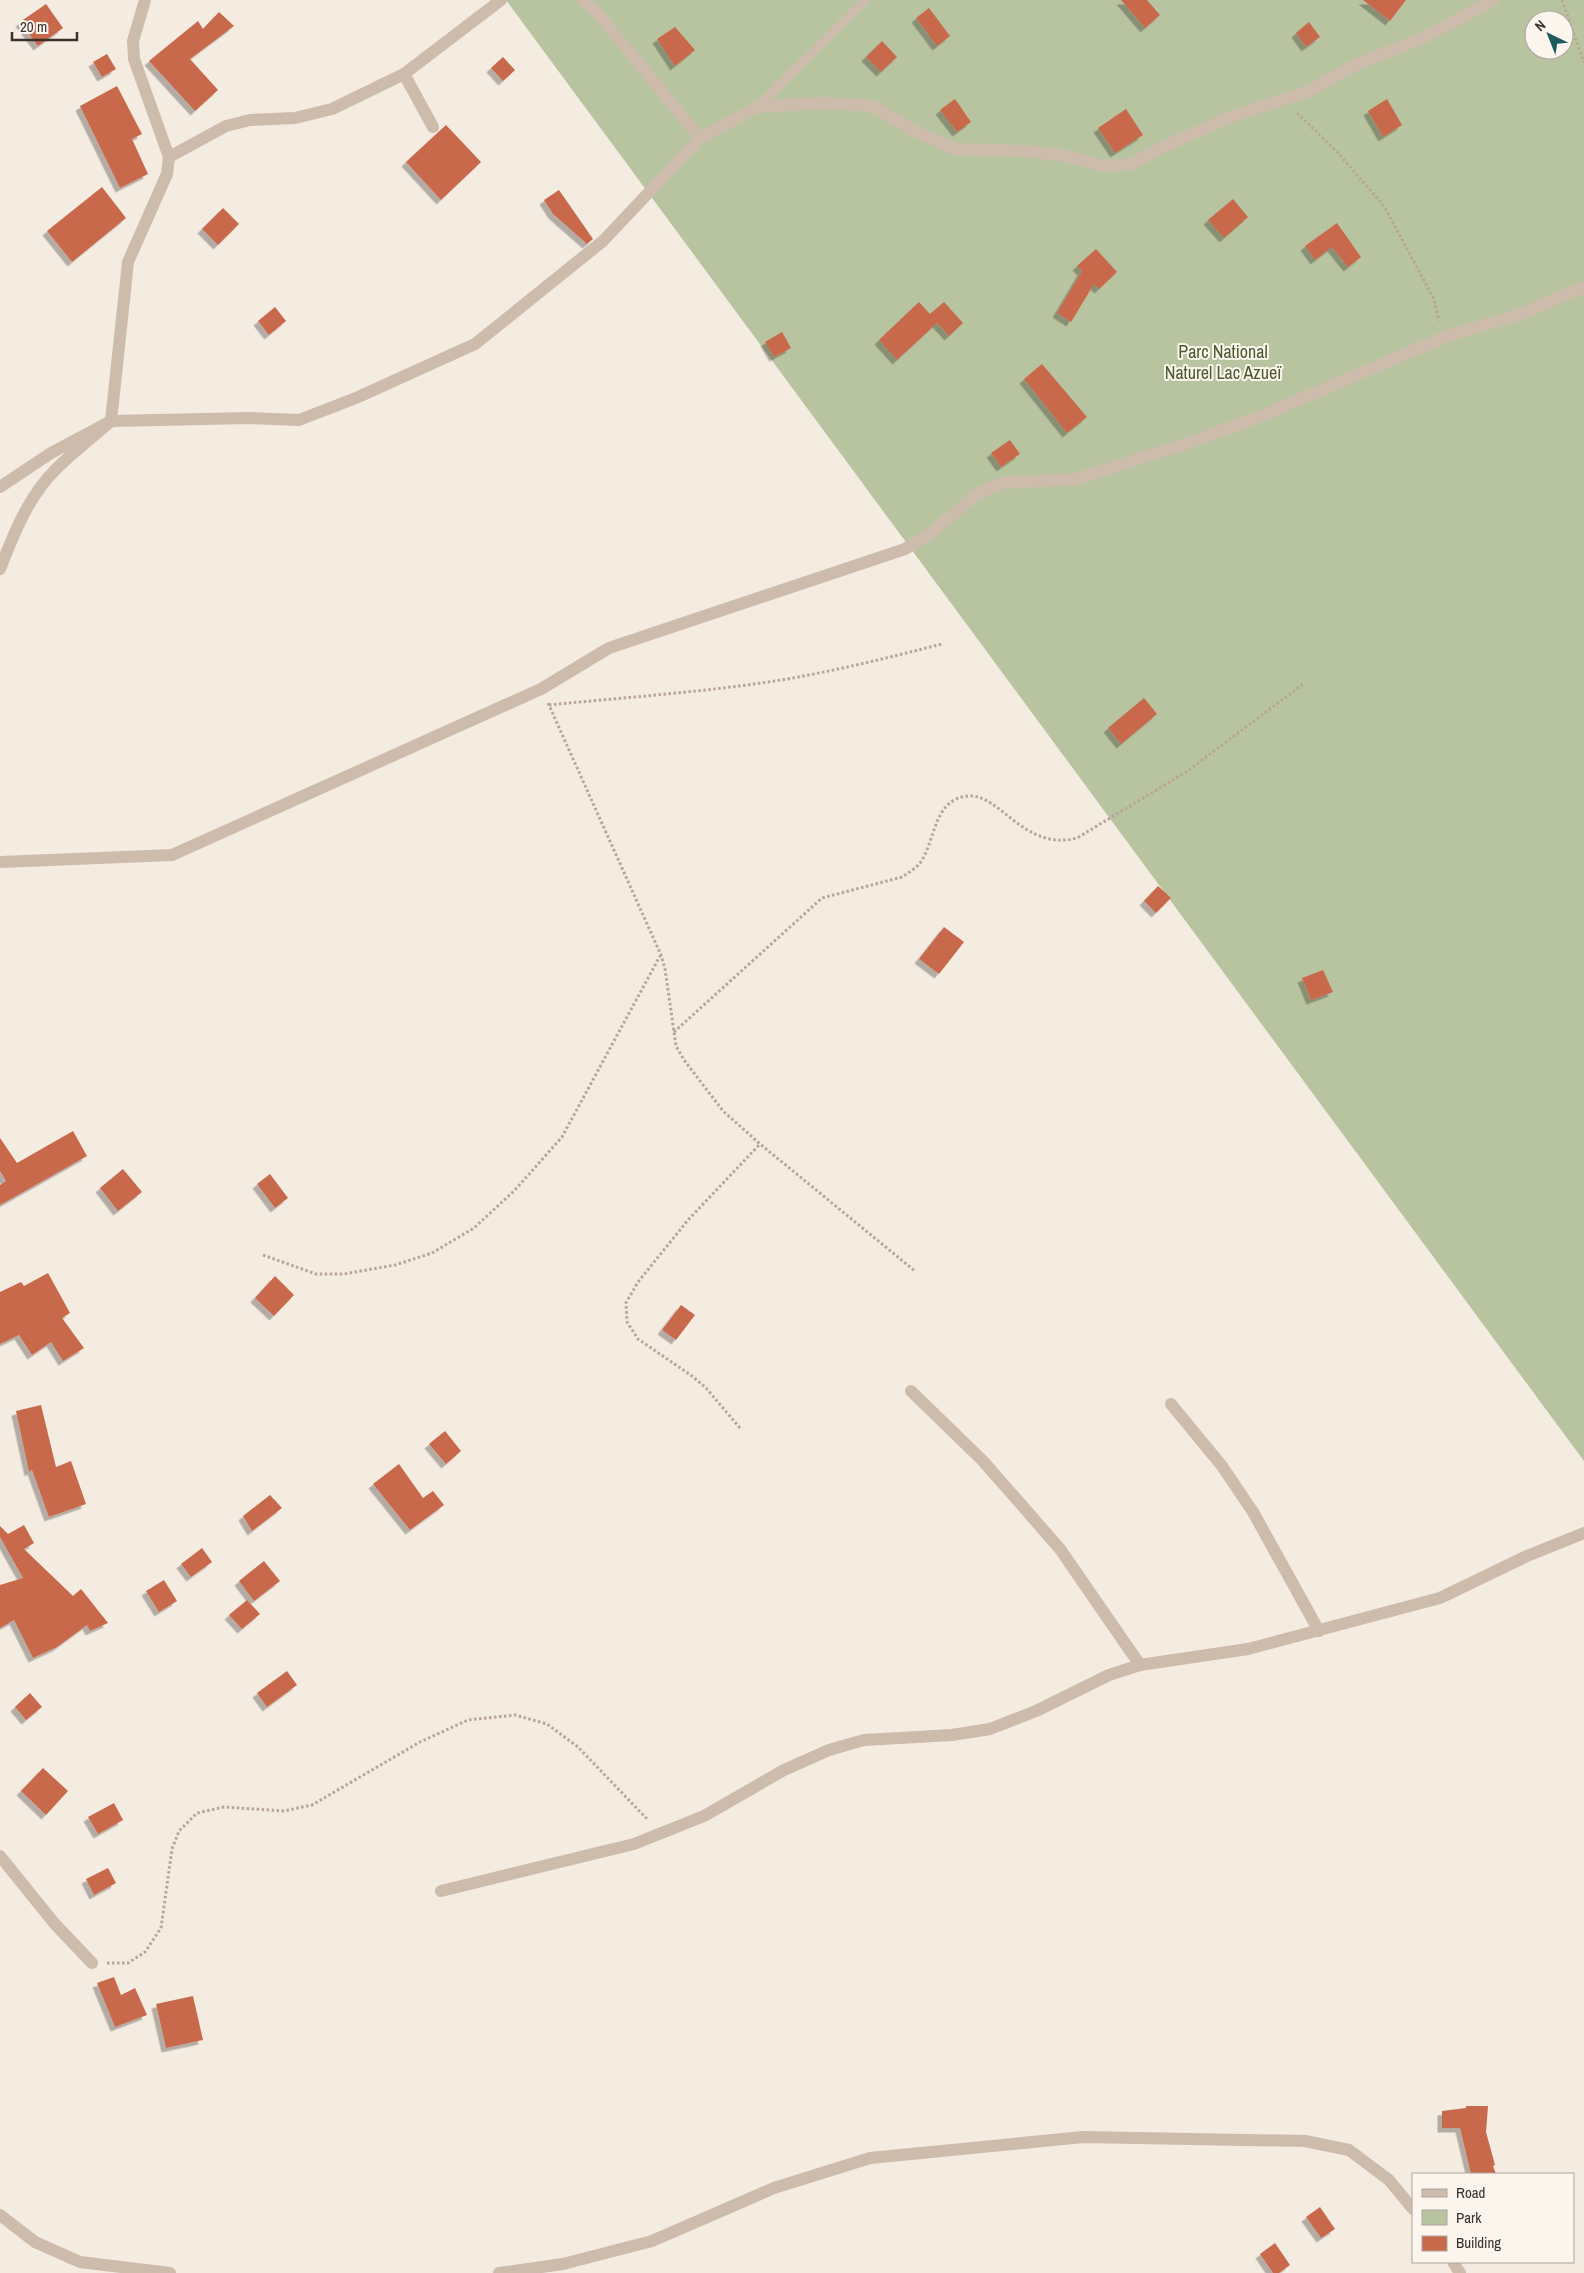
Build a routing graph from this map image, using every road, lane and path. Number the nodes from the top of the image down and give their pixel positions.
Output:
1 (145, 0) edge
2 (501, 0) edge
3 (583, 0) edge
4 (865, 0) edge
5 (1494, 0) edge
6 (1562, 0) edge
7 (1584, 63) edge
8 (404, 74) junction
9 (1284, 100) junction
10 (758, 107) junction
11 (434, 127) dead end
12 (700, 138) junction
13 (169, 157) junction
14 (1584, 287) edge
15 (1442, 338) junction
16 (111, 421) junction
17 (0, 487) edge
18 (0, 569) edge
19 (942, 644) dead end
20 (1303, 684) dead end
21 (541, 688) junction
22 (548, 705) junction
23 (0, 862) edge
24 (661, 955) junction
25 (674, 1032) junction
26 (760, 1144) junction
27 (263, 1255) dead end
28 (915, 1271) dead end
29 (911, 1391) dead end
30 (1171, 1404) dead end
31 (740, 1428) dead end
32 (1584, 1533) edge
33 (1319, 1630) junction
34 (1140, 1665) junction
35 (662, 1834) junction
36 (0, 1856) edge
37 (441, 1890) dead end
38 (92, 1963) joint
39 (1412, 2208) edge
40 (0, 2215) edge
41 (170, 2273) edge
42 (499, 2273) edge

1 - 13 street
2 - 8 street
3 - 12 street
4 - 10 lane
5 - 9 street
6 - 7 path
8 - 11 street
8 - 13 street
9 - 10 street
9 - 15 path
10 - 12 street
12 - 16 street
13 - 16 street
14 - 15 street
15 - 21 street
16 - 17 street
16 - 18 street
19 - 22 path
20 - 25 path
21 - 22 path
21 - 23 street
22 - 24 path
24 - 25 path
24 - 27 path
25 - 26 path
26 - 28 path
26 - 31 path
29 - 34 street
30 - 33 street
32 - 33 street
33 - 34 street
34 - 35 street
35 - 37 street
35 - 38 path
36 - 38 street
39 - 42 street
40 - 41 street

